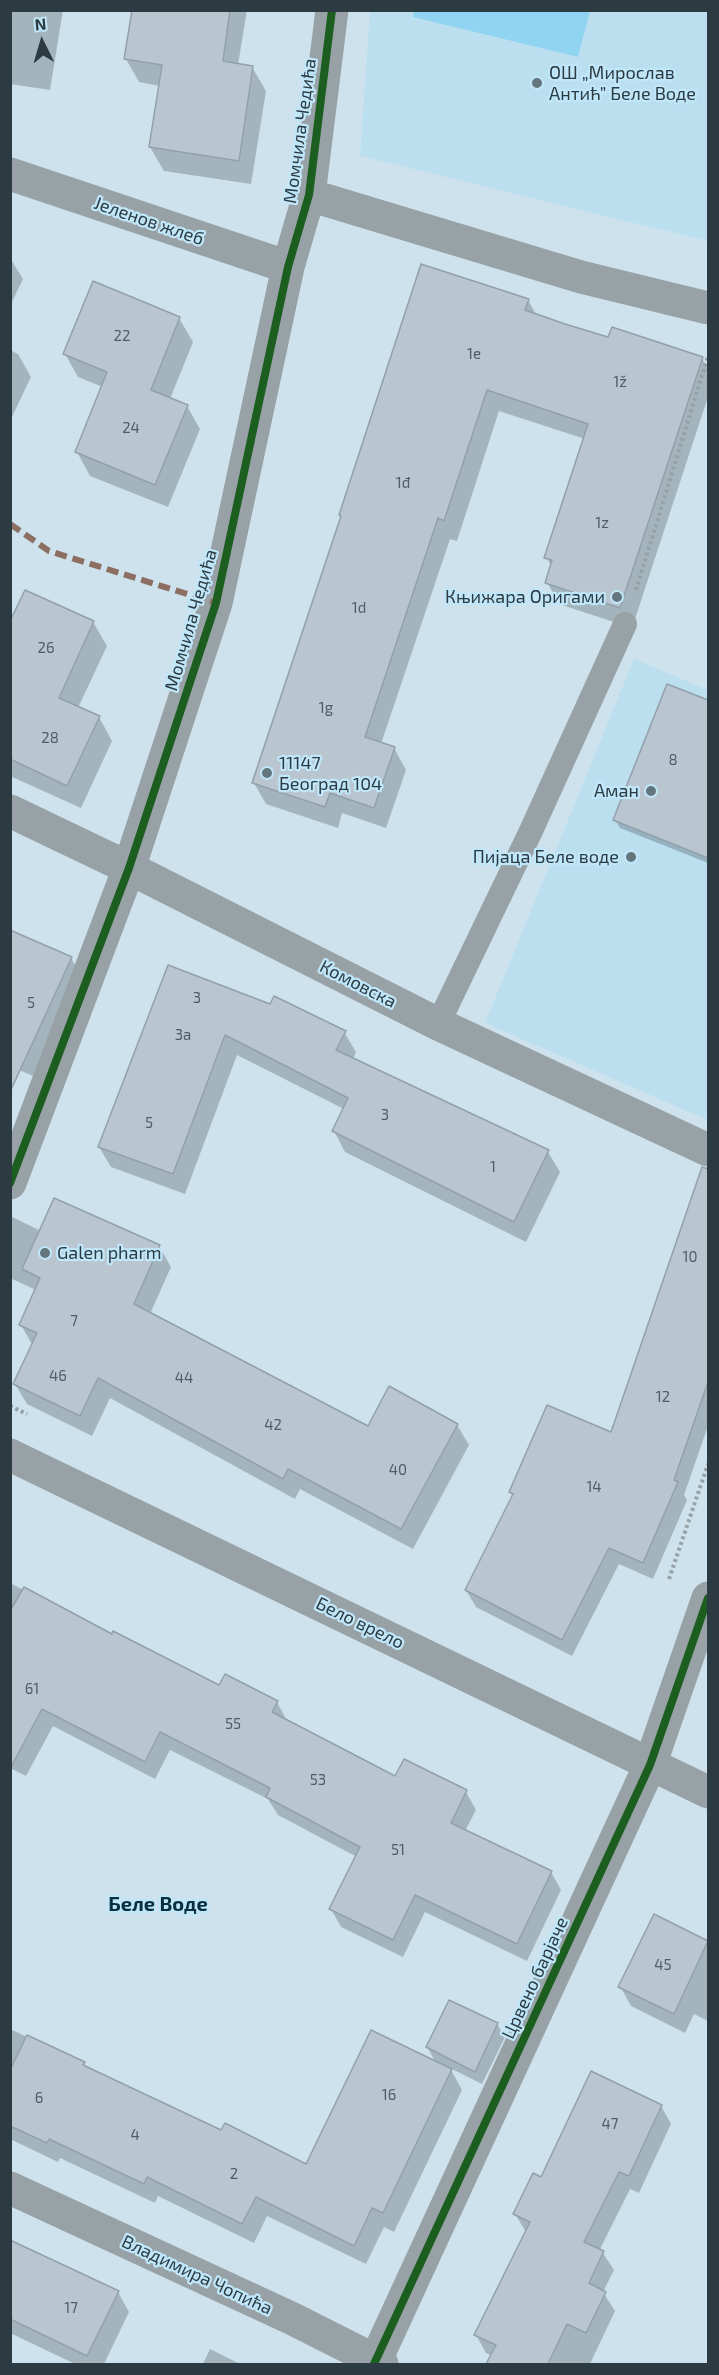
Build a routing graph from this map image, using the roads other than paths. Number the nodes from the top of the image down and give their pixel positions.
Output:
1 (332, 10) edge
2 (10, 174) edge
3 (309, 195) junction
4 (288, 267) junction
5 (708, 308) edge
6 (625, 624) road end
7 (10, 811) edge
8 (129, 868) junction
9 (438, 1024) junction
10 (708, 1150) edge
11 (10, 1183) edge
12 (10, 1455) edge
13 (708, 1598) edge
14 (650, 1765) junction
15 (708, 1792) edge
16 (10, 2188) edge
17 (377, 2363) edge

1 - 3 street, Момчила Чедића
2 - 4 street, Јеленов жлеб
3 - 4 street, Момчила Чедића
3 - 5 street, Момчила Чедића
4 - 8 street, Момчила Чедића
6 - 9 lane
7 - 8 street, Комовска
8 - 9 street, Комовска
8 - 11 street, Момчила Чедића
9 - 10 street, Комовска
12 - 14 street, Бело врело
13 - 14 street, Црвено барјаче
14 - 15 street, Бело врело
14 - 17 street, Црвено барјаче
16 - 17 street, Владимира Чопића

